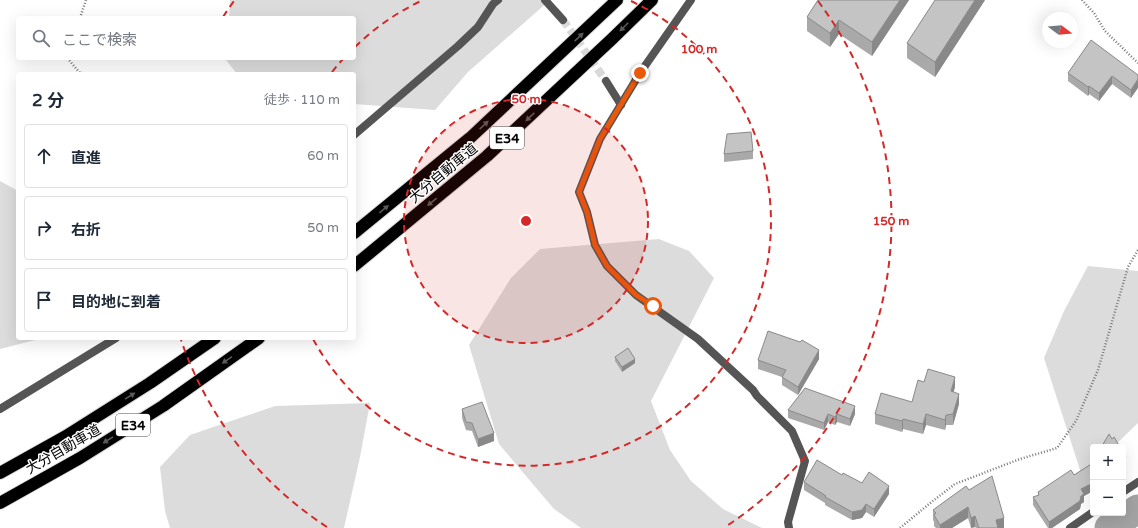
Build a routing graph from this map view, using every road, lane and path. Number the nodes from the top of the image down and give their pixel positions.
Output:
1 (86, 0) edge
2 (498, 0) edge
3 (545, 0) edge
4 (617, 0) edge
5 (652, 0) edge
6 (691, 0) edge
7 (1082, 0) edge
8 (81, 16) edge
9 (563, 20) tunnel mouth
10 (69, 60) edge
11 (1138, 63) edge
12 (79, 72) edge
13 (606, 81) tunnel mouth
14 (621, 105) junction
15 (356, 132) edge
16 (356, 231) edge
17 (1138, 250) edge
18 (356, 264) edge
19 (113, 340) edge
20 (212, 340) edge
21 (256, 340) edge
22 (0, 409) edge
23 (0, 473) edge
24 (1138, 482) edge
25 (1126, 490) edge
26 (0, 502) edge
27 (1090, 514) edge
28 (789, 528) edge
29 (900, 528) edge
30 (1070, 528) edge

1 - 8 path
2 - 15 street
3 - 9 street
16 -> 4 highway, 大分自動車道 / E34
5 -> 18 highway, 大分自動車道 / E34
6 - 14 street
7 - 11 path
10 - 12 path
13 - 14 street
14 - 28 street
17 - 29 path
19 - 22 street
23 -> 20 highway, 大分自動車道 / E34
21 -> 26 highway, 大分自動車道 / E34
24 - 25 street
27 - 30 street

